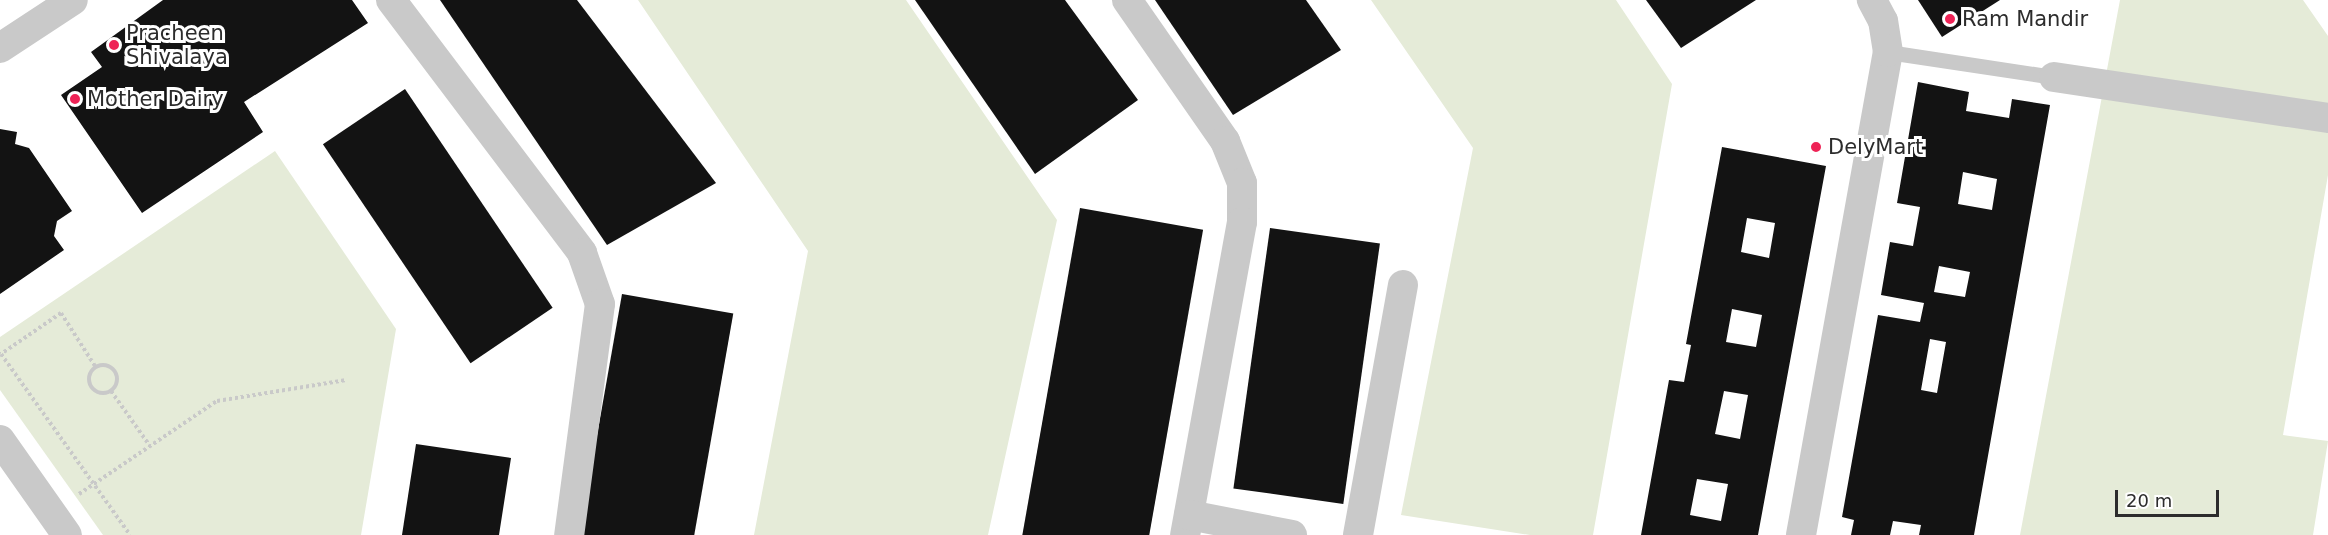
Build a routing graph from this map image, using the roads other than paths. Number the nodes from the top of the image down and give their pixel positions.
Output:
1 (73, 0) edge
2 (391, 0) edge
3 (1127, 0) edge
4 (1872, 0) edge
5 (0, 48) edge
6 (1888, 52) junction
7 (2054, 77) joint
8 (2328, 118) edge
9 (1403, 285) dead end
10 (0, 440) edge
11 (1187, 525) edge
12 (63, 534) edge
13 (569, 535) edge
14 (1292, 535) edge
15 (1358, 535) edge
16 (1801, 535) edge

1 - 5 street
2 - 13 street
3 - 11 street
4 - 6 street
6 - 7 lane
6 - 16 street
7 - 8 street
9 - 15 street
10 - 12 street
11 - 14 street

